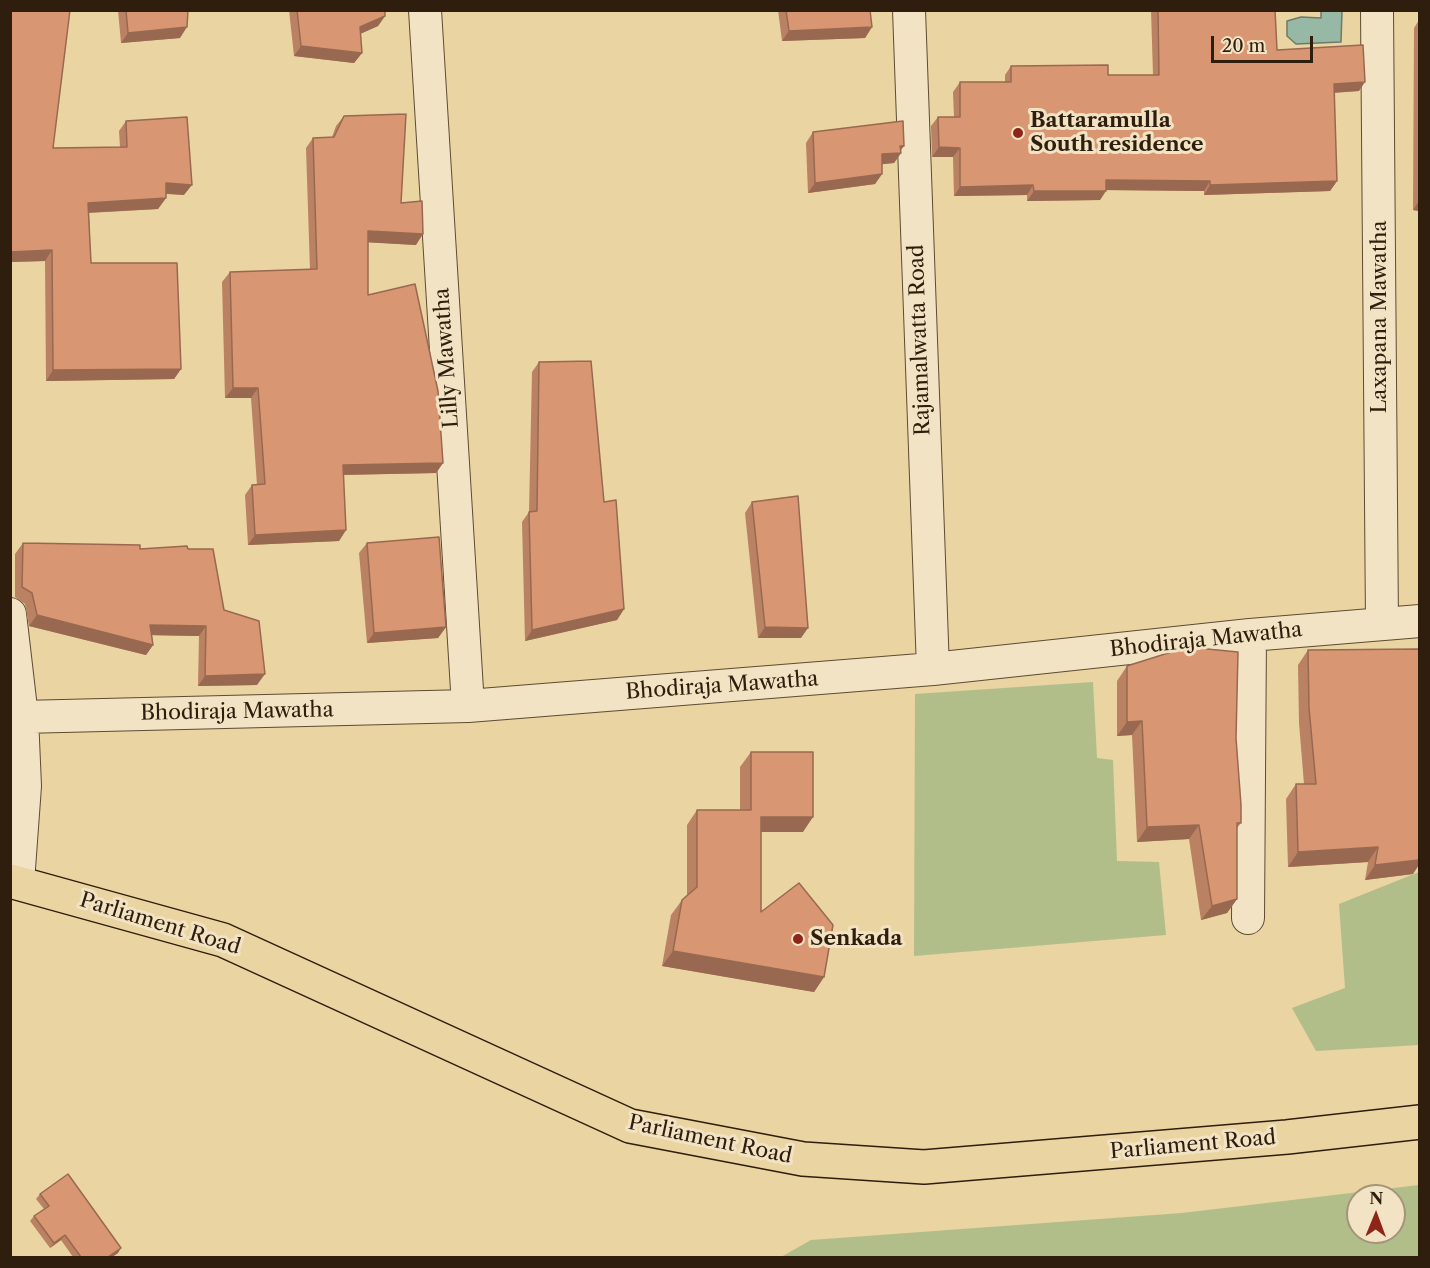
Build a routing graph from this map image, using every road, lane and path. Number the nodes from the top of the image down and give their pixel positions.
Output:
1 (425, 10) edge
2 (909, 10) edge
3 (1377, 10) edge
4 (10, 614) edge
5 (1419, 621) edge
6 (1382, 624) junction
7 (1250, 635) junction
8 (933, 669) junction
9 (468, 706) junction
10 (22, 717) junction
11 (14, 881) edge
12 (1248, 918) dead end
13 (1419, 1122) edge

1 - 9 street, Lilly Mawatha
2 - 8 street, Rajamalwatta Road
3 - 6 street, Laxapana Mawatha
4 - 10 street
5 - 6 street, Bhodiraja Mawatha
6 - 7 street, Bhodiraja Mawatha
7 - 8 street, Bhodiraja Mawatha
7 - 12 street
8 - 9 street, Bhodiraja Mawatha
9 - 10 street, Bhodiraja Mawatha
10 - 11 street
11 - 13 main road, Parliament Road

